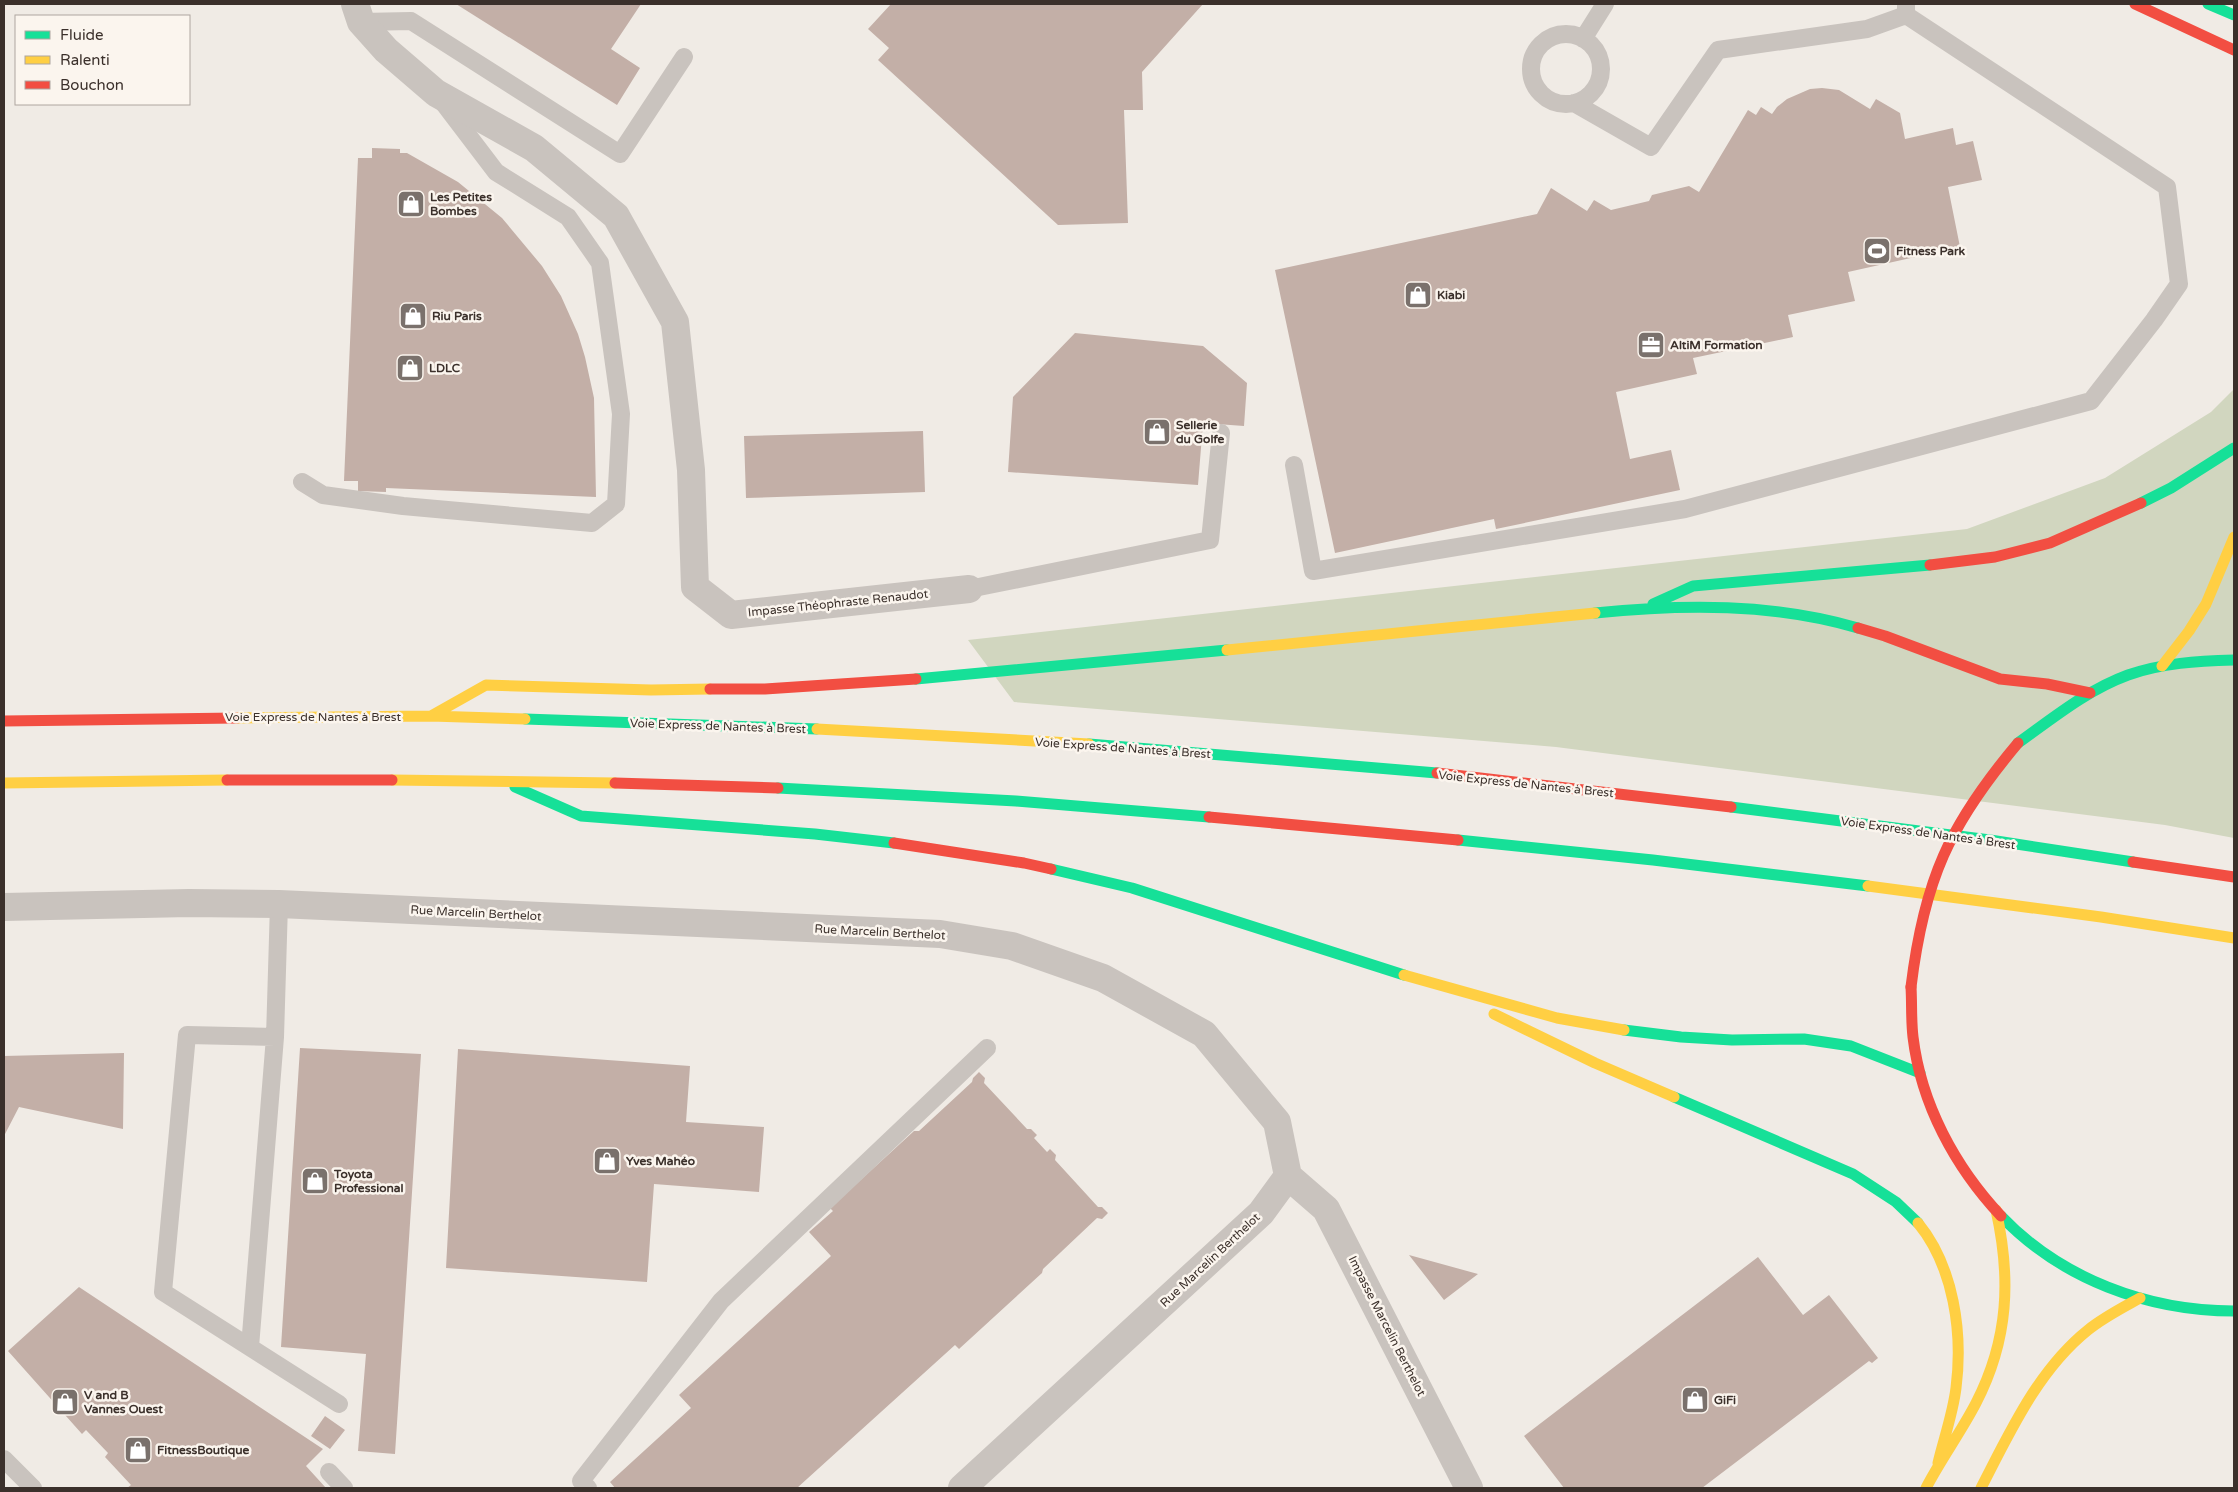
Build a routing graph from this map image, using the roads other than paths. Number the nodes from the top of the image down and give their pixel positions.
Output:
1 (1605, 4) edge
2 (2135, 4) edge
3 (2208, 4) edge
4 (1906, 10) edge
5 (358, 13) edge
6 (2234, 15) edge
7 (1583, 39) junction
8 (2234, 50) edge
9 (684, 57) dead end
10 (436, 93) junction
11 (1574, 103) junction
12 (1221, 433) dead end
13 (2234, 448) edge
14 (1294, 464) dead end
15 (302, 482) dead end
16 (2234, 537) edge
17 (969, 589) joint
18 (1642, 608) junction
19 (2234, 660) edge
20 (2162, 666) junction
21 (2090, 694) junction
22 (431, 716) junction
23 (4, 720) edge
24 (505, 782) junction
25 (4, 783) edge
26 (2234, 878) edge
27 (279, 904) junction
28 (4, 907) edge
29 (2234, 938) edge
30 (1429, 983) junction
31 (275, 1037) junction
32 (987, 1048) dead end
33 (1920, 1073) junction
34 (1288, 1176) junction
35 (1996, 1210) junction
36 (2140, 1298) junction
37 (2234, 1311) edge
38 (250, 1347) junction
39 (339, 1404) dead end
40 (4, 1459) edge
41 (1938, 1463) junction
42 (329, 1472) dead end
43 (33, 1488) edge
44 (344, 1488) edge
45 (588, 1488) edge
46 (962, 1488) edge
47 (1470, 1488) edge
48 (1926, 1488) edge
49 (1981, 1488) edge

1 - 7 lane
2 - 8 main road
3 - 6 main road
4 - 11 lane
4 - 14 lane
5 - 9 lane
5 - 10 street, Impasse Théophraste Renaudot
7 - 11 lane
7 - 11 lane
10 - 15 lane
10 - 17 street, Impasse Théophraste Renaudot
12 - 17 lane
13 - 18 main road
16 - 20 main road
18 - 21 main road
18 - 22 main road
19 - 20 main road
20 - 21 main road
21 - 33 main road, bridge
22 - 23 main road, Voie Express de Nantes à Brest
22 - 26 main road, Voie Express de Nantes à Brest
24 - 25 main road
24 - 29 main road
24 - 30 main road
27 - 28 street, Rue Marcelin Berthelot
27 - 31 lane
27 - 34 street, Rue Marcelin Berthelot
30 - 33 main road
30 - 41 main road
31 - 38 lane
31 - 38 lane
32 - 45 lane
33 - 35 main road
34 - 46 street, Rue Marcelin Berthelot
34 - 47 street, Impasse Marcelin Berthelot
35 - 36 main road
35 - 41 main road
36 - 37 main road
36 - 49 main road
38 - 39 lane
40 - 43 lane
41 - 48 main road
42 - 44 lane

